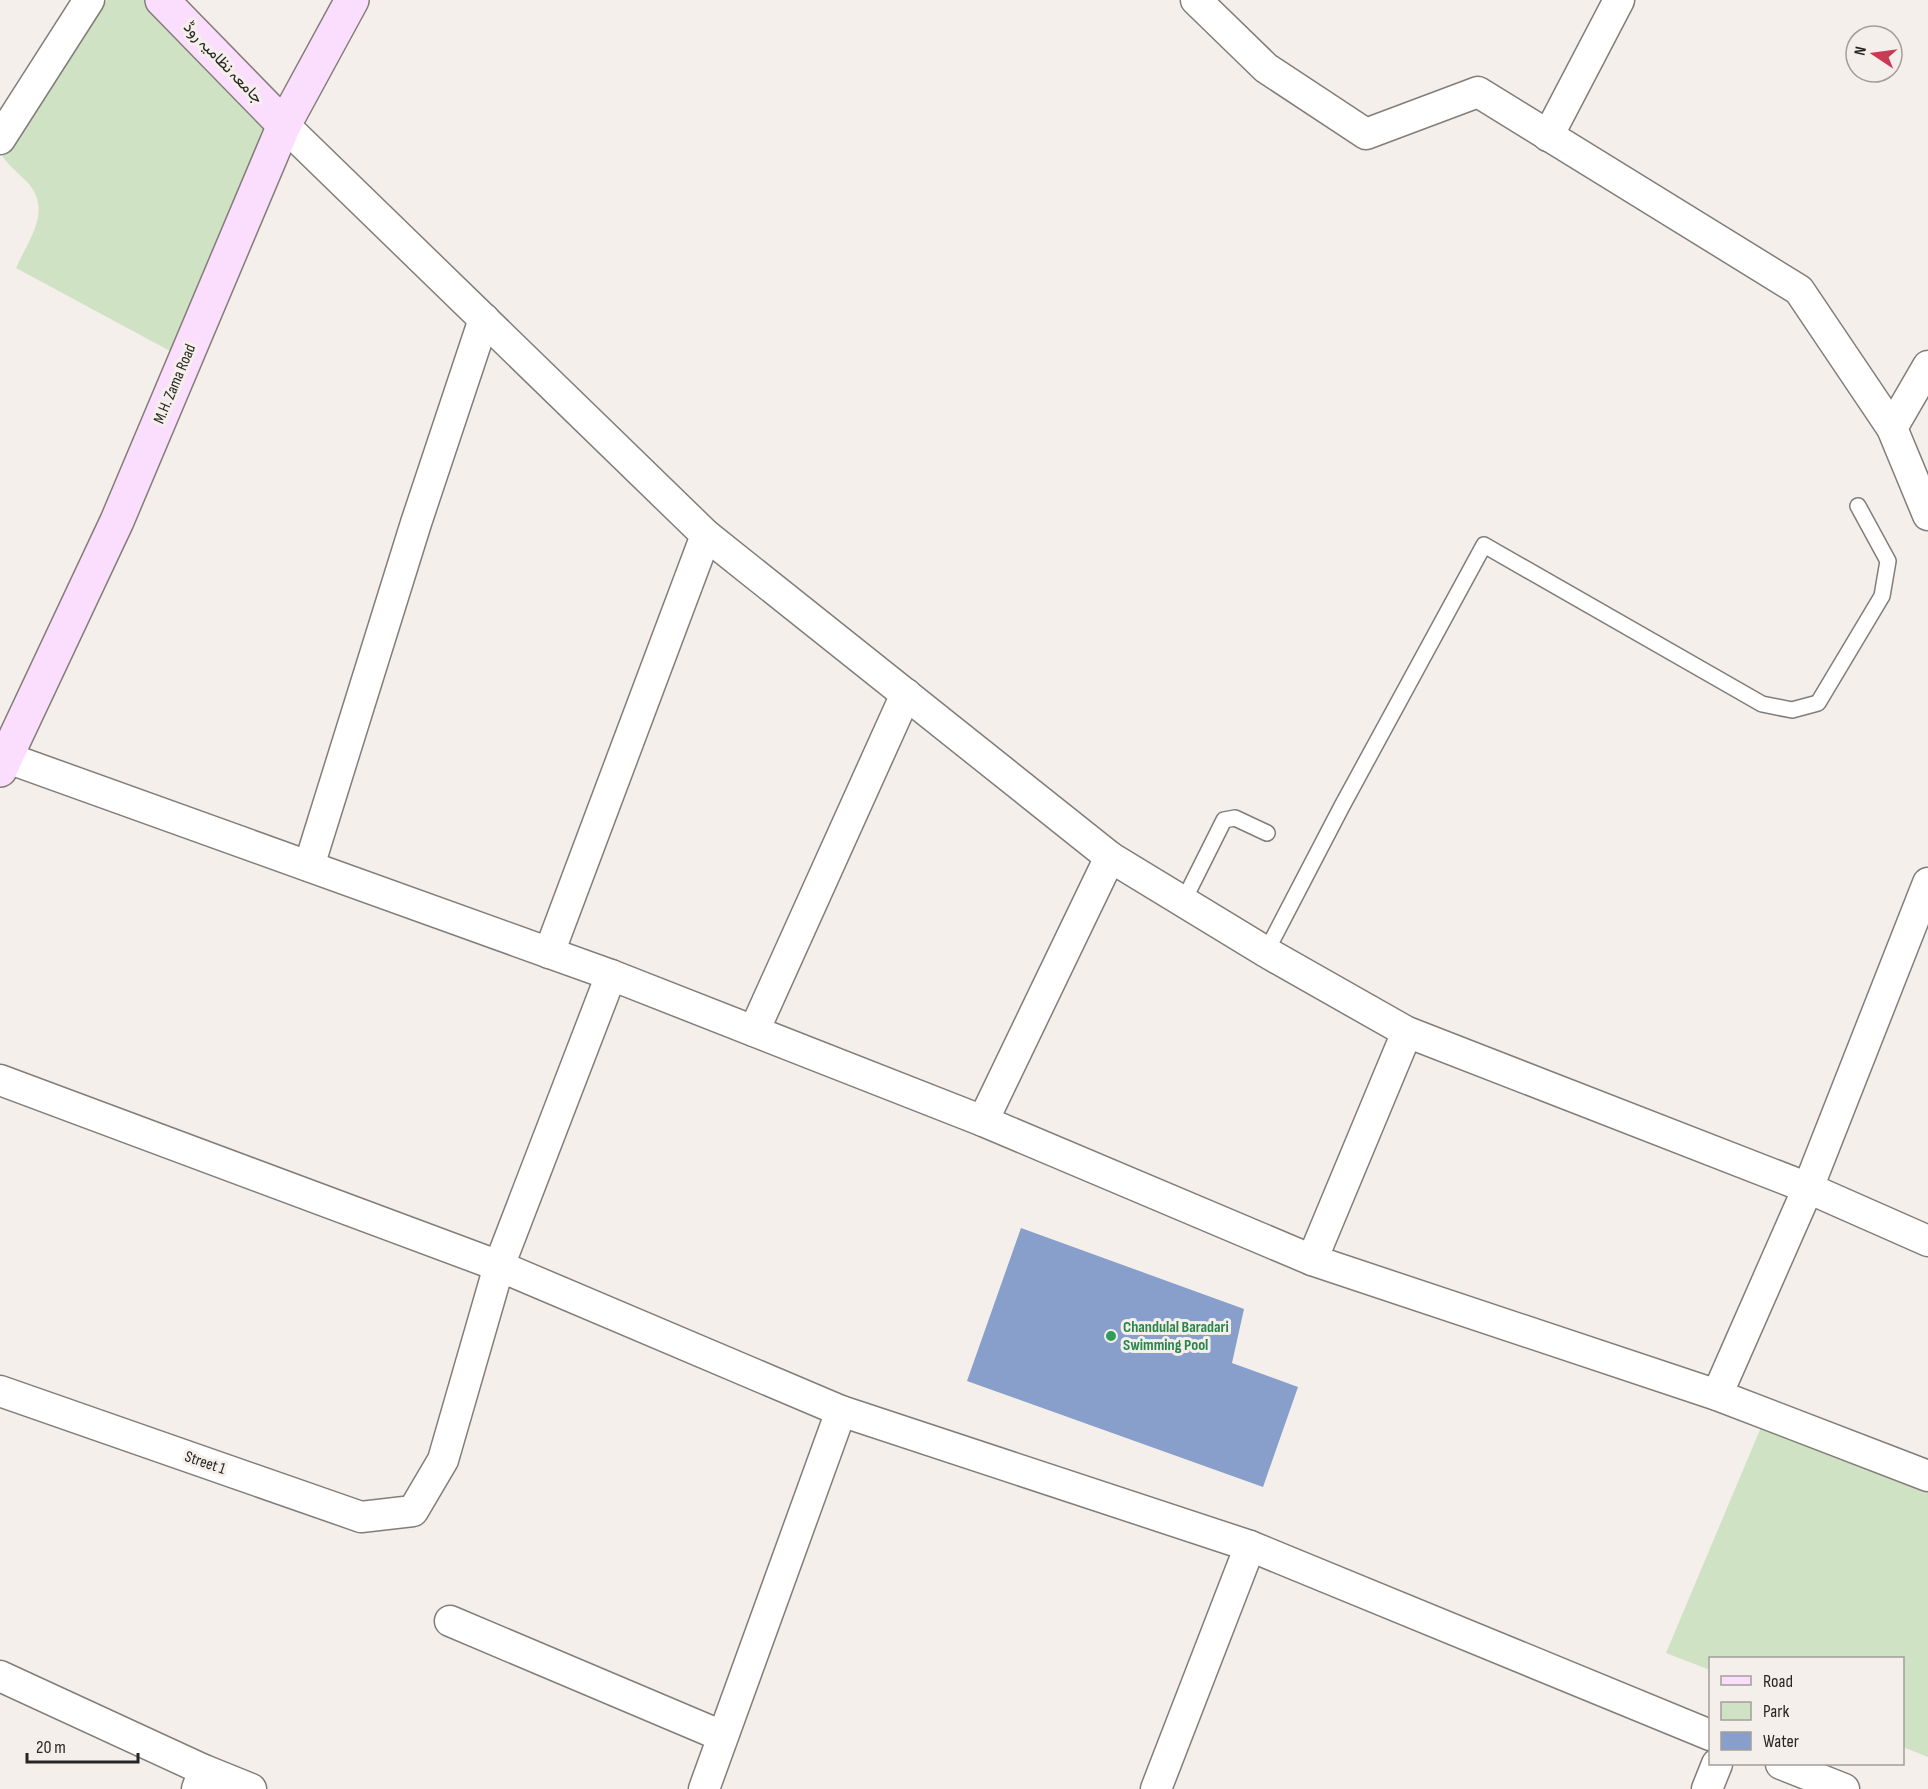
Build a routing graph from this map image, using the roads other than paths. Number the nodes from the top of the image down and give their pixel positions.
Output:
1 (89, 0) edge
2 (162, 0) edge
3 (352, 0) edge
4 (1196, 0) edge
5 (1619, 0) edge
6 (284, 125) junction
7 (1548, 136) junction
8 (0, 139) edge
9 (484, 319) junction
10 (1928, 366) edge
11 (1892, 428) junction
12 (1858, 506) dead end
13 (1928, 515) edge
14 (706, 535) junction
15 (906, 694) junction
16 (2, 764) edge
17 (1267, 833) dead end
18 (1110, 857) junction
19 (309, 866) junction
20 (1928, 883) edge
21 (1183, 902) junction
22 (1266, 952) junction
23 (549, 953) junction
24 (611, 975) junction
25 (754, 1031) junction
26 (1407, 1032) junction
27 (0, 1080) edge
28 (983, 1121) junction
29 (1808, 1188) junction
30 (1928, 1241) edge
31 (1312, 1260) junction
32 (500, 1266) junction
33 (0, 1391) edge
34 (1717, 1395) junction
35 (841, 1411) junction
36 (1928, 1476) edge
37 (1250, 1546) junction
38 (450, 1622) dead end
39 (0, 1676) edge
40 (1709, 1735) edge
41 (722, 1736) junction
42 (1717, 1765) edge
43 (1783, 1765) edge
44 (200, 1779) edge
45 (251, 1789) edge
46 (704, 1789) edge
47 (1156, 1789) edge
48 (1707, 1789) edge
49 (1844, 1789) edge

1 - 8 street
2 - 6 main road, جامعہ نظامیہ روڈ
3 - 6 main road, M.H. Zama Road
4 - 7 street
5 - 7 street
6 - 9 street
6 - 16 main road, M.H. Zama Road
7 - 11 street
9 - 14 street
9 - 19 street
10 - 11 street
11 - 13 street
12 - 22 lane
14 - 15 street
14 - 23 street
15 - 18 street
15 - 25 street
16 - 19 street
17 - 21 lane
18 - 21 street
18 - 28 street
19 - 23 street
20 - 29 street
21 - 22 street
22 - 26 street
23 - 24 street
24 - 25 street
24 - 32 street
25 - 28 street
26 - 29 street
26 - 31 street
27 - 32 street
28 - 31 street
29 - 30 street
29 - 34 street
31 - 34 street
32 - 33 street, Street 1
32 - 35 street
34 - 36 street
35 - 37 street
35 - 41 street
37 - 40 street
37 - 47 street
38 - 41 street
39 - 44 street
41 - 46 street
42 - 48 street
43 - 49 street
44 - 45 street

